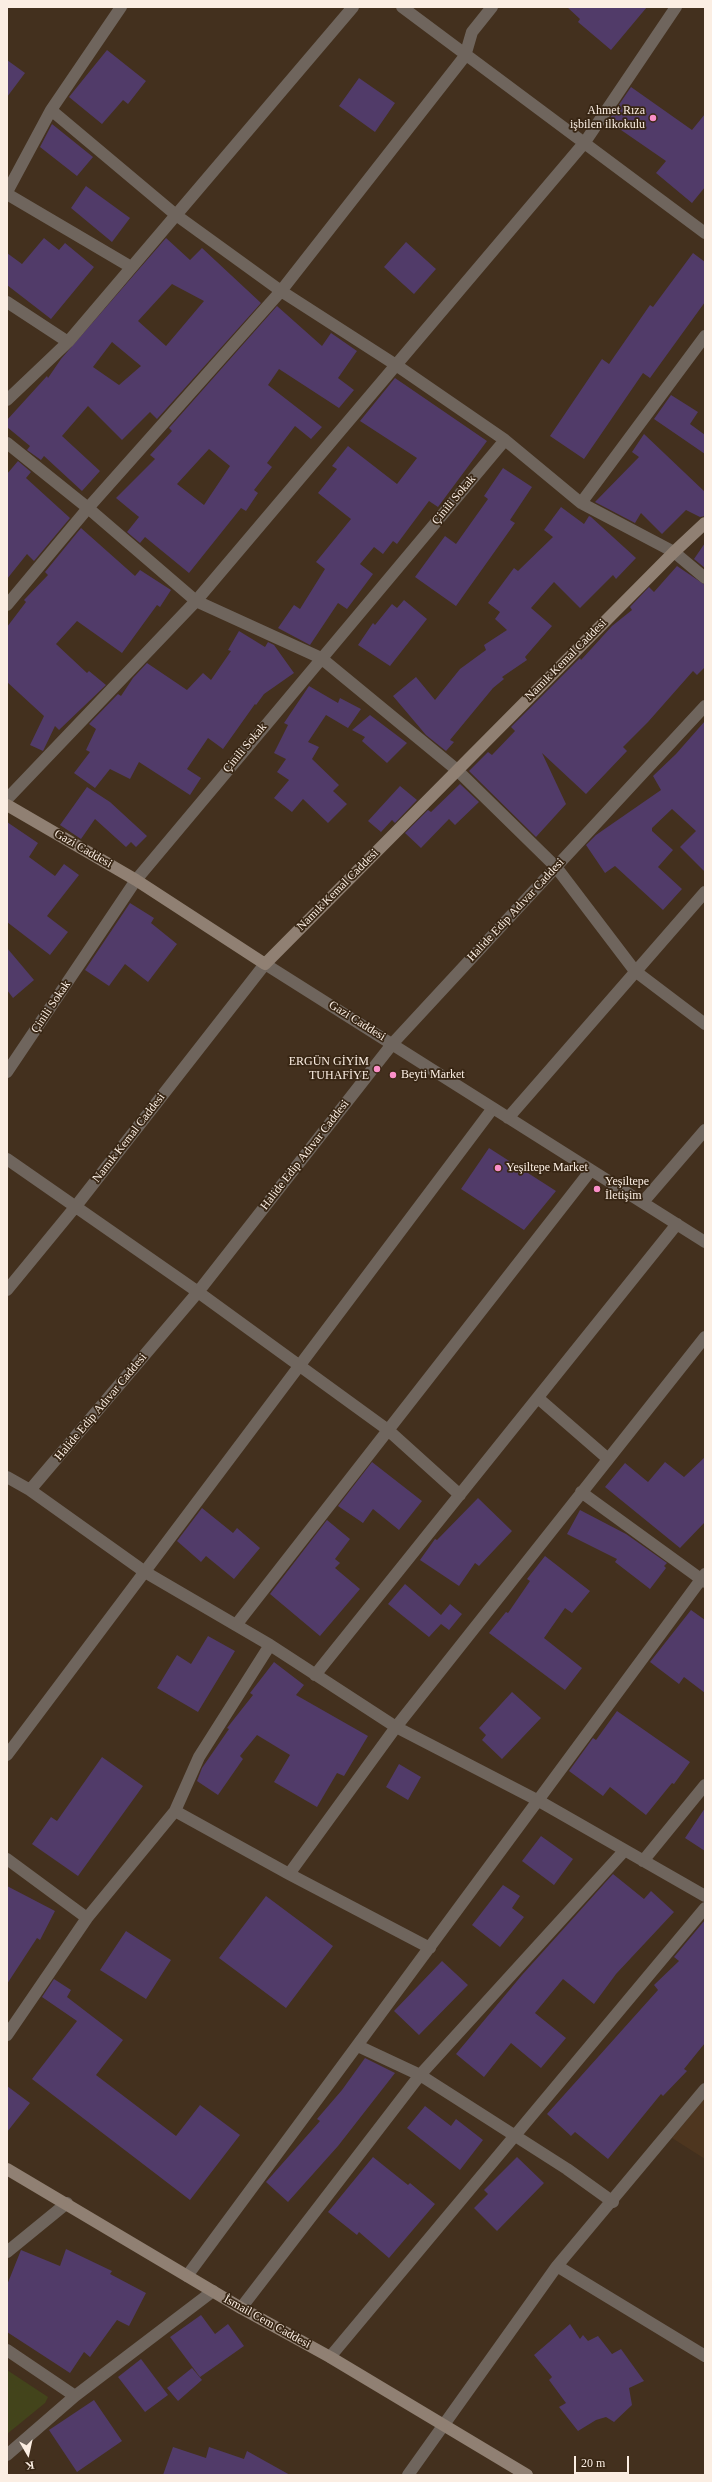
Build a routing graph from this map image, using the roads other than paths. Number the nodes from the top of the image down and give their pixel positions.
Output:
1 (121, 7) edge
2 (353, 7) edge
3 (402, 7) edge
4 (492, 7) edge
5 (676, 7) edge
6 (465, 56) junction
7 (51, 110) junction
8 (585, 142) junction
9 (7, 193) edge
10 (176, 215) junction
11 (705, 233) edge
12 (131, 267) junction
13 (281, 291) junction
14 (7, 302) edge
15 (705, 336) edge
16 (68, 342) junction
17 (396, 365) junction
18 (7, 400) edge
19 (505, 440) junction
20 (7, 442) edge
21 (581, 503) junction
22 (88, 508) junction
23 (705, 523) edge
24 (674, 552) junction
25 (705, 578) edge
26 (196, 601) junction
27 (7, 605) edge
28 (321, 658) junction
29 (705, 706) edge
30 (457, 770) junction
31 (7, 799) edge
32 (7, 805) edge
33 (556, 867) junction
34 (136, 880) junction
35 (705, 892) edge
36 (265, 964) junction
37 (634, 971) junction
38 (705, 1024) edge
39 (393, 1043) junction
40 (7, 1072) edge
41 (493, 1108) junction
42 (508, 1118) junction
43 (705, 1130) edge
44 (7, 1159) edge
45 (591, 1170) junction
46 (643, 1202) junction
47 (76, 1206) junction
48 (677, 1224) junction
49 (705, 1242) edge
50 (7, 1290) edge
51 (198, 1292) junction
52 (705, 1337) edge
53 (300, 1366) junction
54 (538, 1398) junction
55 (388, 1430) junction
56 (607, 1458) junction
57 (7, 1477) edge
58 (30, 1490) junction
59 (581, 1492) junction
60 (460, 1495) junction
61 (145, 1572) junction
62 (704, 1578) edge
63 (236, 1625) junction
64 (270, 1645) junction
65 (315, 1675) junction
66 (396, 1727) junction
67 (7, 1755) edge
68 (705, 1785) edge
69 (539, 1801) junction
70 (175, 1811) junction
71 (624, 1851) junction
72 (7, 1859) edge
73 (643, 1861) junction
74 (289, 1874) junction
75 (705, 1896) edge
76 (705, 1908) edge
77 (87, 1918) junction
78 (430, 1948) junction
79 (7, 2036) edge
80 (358, 2046) junction
81 (420, 2075) junction
82 (705, 2089) edge
83 (515, 2137) junction
84 (7, 2169) edge
85 (613, 2202) junction
86 (67, 2203) junction
87 (7, 2252) edge
88 (557, 2266) junction
89 (187, 2276) junction
90 (213, 2291) junction
91 (241, 2308) junction
92 (7, 2350) edge
93 (705, 2356) edge
94 (330, 2357) junction
95 (75, 2396) junction
96 (445, 2427) junction
97 (7, 2455) edge
98 (408, 2475) edge
99 (527, 2475) edge

1 - 7 street
2 - 10 street
3 - 6 street
4 - 6 street
5 - 8 street
6 - 8 street
6 - 13 street
7 - 9 street
7 - 10 street
8 - 11 street
8 - 17 street
9 - 12 street
10 - 12 street
10 - 13 street
12 - 16 street
13 - 17 street
13 - 22 street
14 - 16 street
15 - 21 street
16 - 18 street
17 - 19 street
17 - 26 street
19 - 21 street
19 - 28 street, Çinili Sokak
20 - 22 street
21 - 24 street
22 - 26 street
22 - 27 street
23 - 24 street, Namık Kemal Caddesi
24 - 25 street
24 - 30 street, Namık Kemal Caddesi
26 - 28 street
26 - 31 street
28 - 30 street
28 - 34 street, Çinili Sokak
29 - 33 street, Halide Edip Adıvar Caddesi
30 - 33 street
30 - 36 street, Namık Kemal Caddesi
32 - 34 street, Gazi Caddesi
33 - 37 street
33 - 39 street, Halide Edip Adıvar Caddesi
34 - 36 street, Gazi Caddesi
34 - 40 street, Çinili Sokak
35 - 37 street
36 - 39 street, Gazi Caddesi
36 - 47 street, Namık Kemal Caddesi
37 - 38 street
37 - 42 street
39 - 41 street, Gazi Caddesi
39 - 51 street, Halide Edip Adıvar Caddesi
41 - 42 street, Gazi Caddesi
41 - 53 street
42 - 45 street, Gazi Caddesi
43 - 46 street
44 - 47 street
45 - 46 street, Gazi Caddesi
45 - 55 street
46 - 48 street, Gazi Caddesi
47 - 50 street, Namık Kemal Caddesi
47 - 51 street
48 - 49 street, Gazi Caddesi
48 - 54 street
51 - 53 street
51 - 58 street, Halide Edip Adıvar Caddesi
52 - 56 street
53 - 55 street
53 - 61 street
54 - 56 street
54 - 60 street
55 - 60 street
55 - 63 street
56 - 59 street
57 - 58 street
58 - 61 street
59 - 62 street
59 - 66 street
60 - 65 street
61 - 63 street
61 - 67 street
62 - 69 street
63 - 64 street
64 - 65 street
64 - 70 street
65 - 66 street
66 - 69 street
66 - 74 street
68 - 73 street
69 - 71 street
69 - 78 street
70 - 74 street
70 - 77 street
71 - 73 street
71 - 81 street
72 - 77 street
73 - 75 street
74 - 78 street
76 - 83 street
77 - 79 street
78 - 80 street
80 - 81 street
80 - 89 street
81 - 83 street
81 - 91 street
82 - 85 street
83 - 85 street
83 - 94 street
84 - 86 street, İsmail Cem Caddesi
85 - 88 street
86 - 87 street
86 - 89 street, İsmail Cem Caddesi
88 - 93 street
88 - 96 street
89 - 90 street, İsmail Cem Caddesi
90 - 91 street, İsmail Cem Caddesi
90 - 95 street
91 - 94 street, İsmail Cem Caddesi
92 - 95 street
94 - 96 street, İsmail Cem Caddesi
95 - 97 street
96 - 98 street
96 - 99 street, İsmail Cem Caddesi

